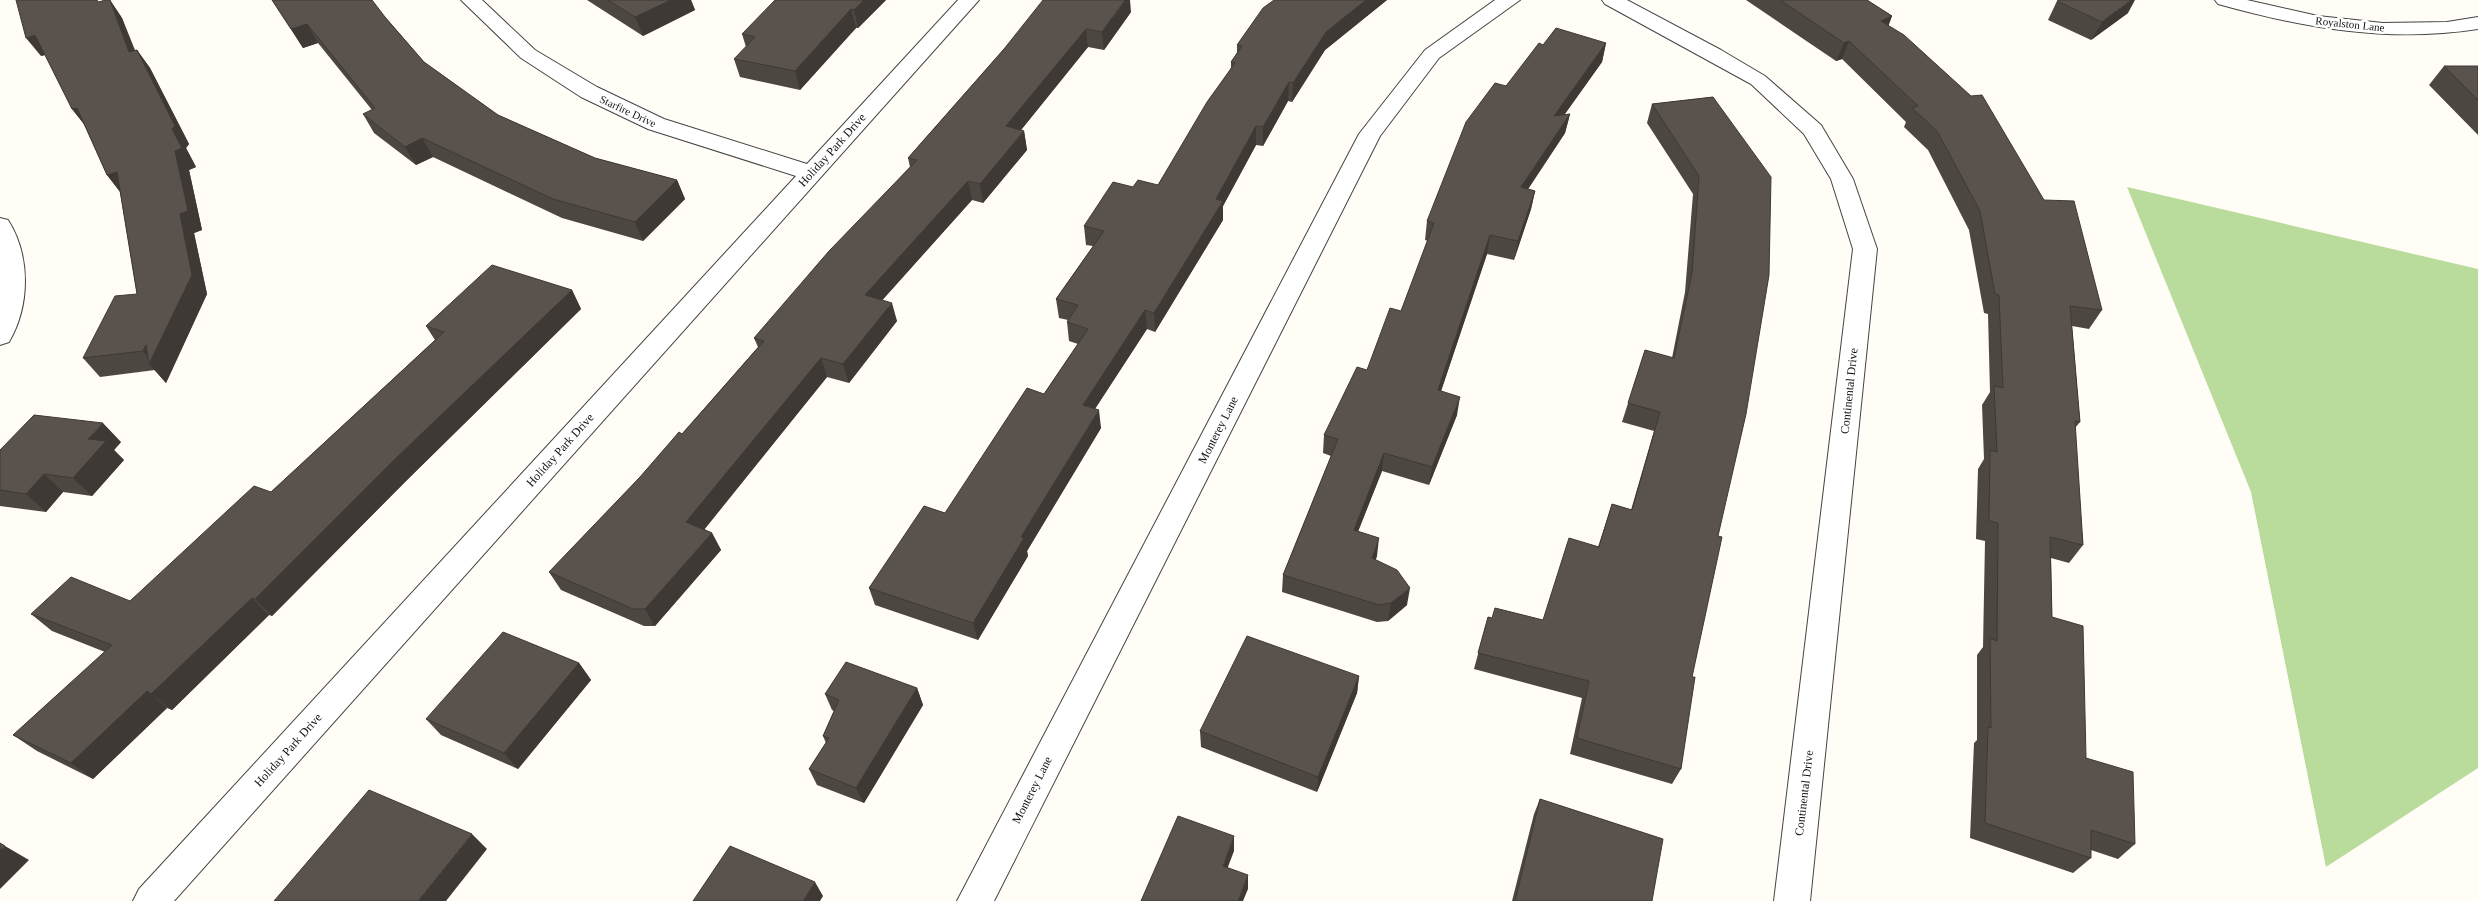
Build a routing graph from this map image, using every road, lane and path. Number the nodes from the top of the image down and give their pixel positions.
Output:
1 (471, 0) edge
2 (969, 0) edge
3 (1510, 0) edge
4 (1612, 0) edge
5 (2225, 0) edge
6 (2478, 23) edge
7 (812, 173) junction
8 (0, 226) edge
9 (0, 336) edge
10 (151, 901) edge
11 (975, 901) edge
12 (1792, 901) edge

1 - 7 street, Starfire Drive
2 - 7 street, Holiday Park Drive
3 - 11 street, Monterey Lane
4 - 12 street, Continental Drive
5 - 6 street, Royalston Lane
7 - 10 street, Holiday Park Drive
8 - 9 street

